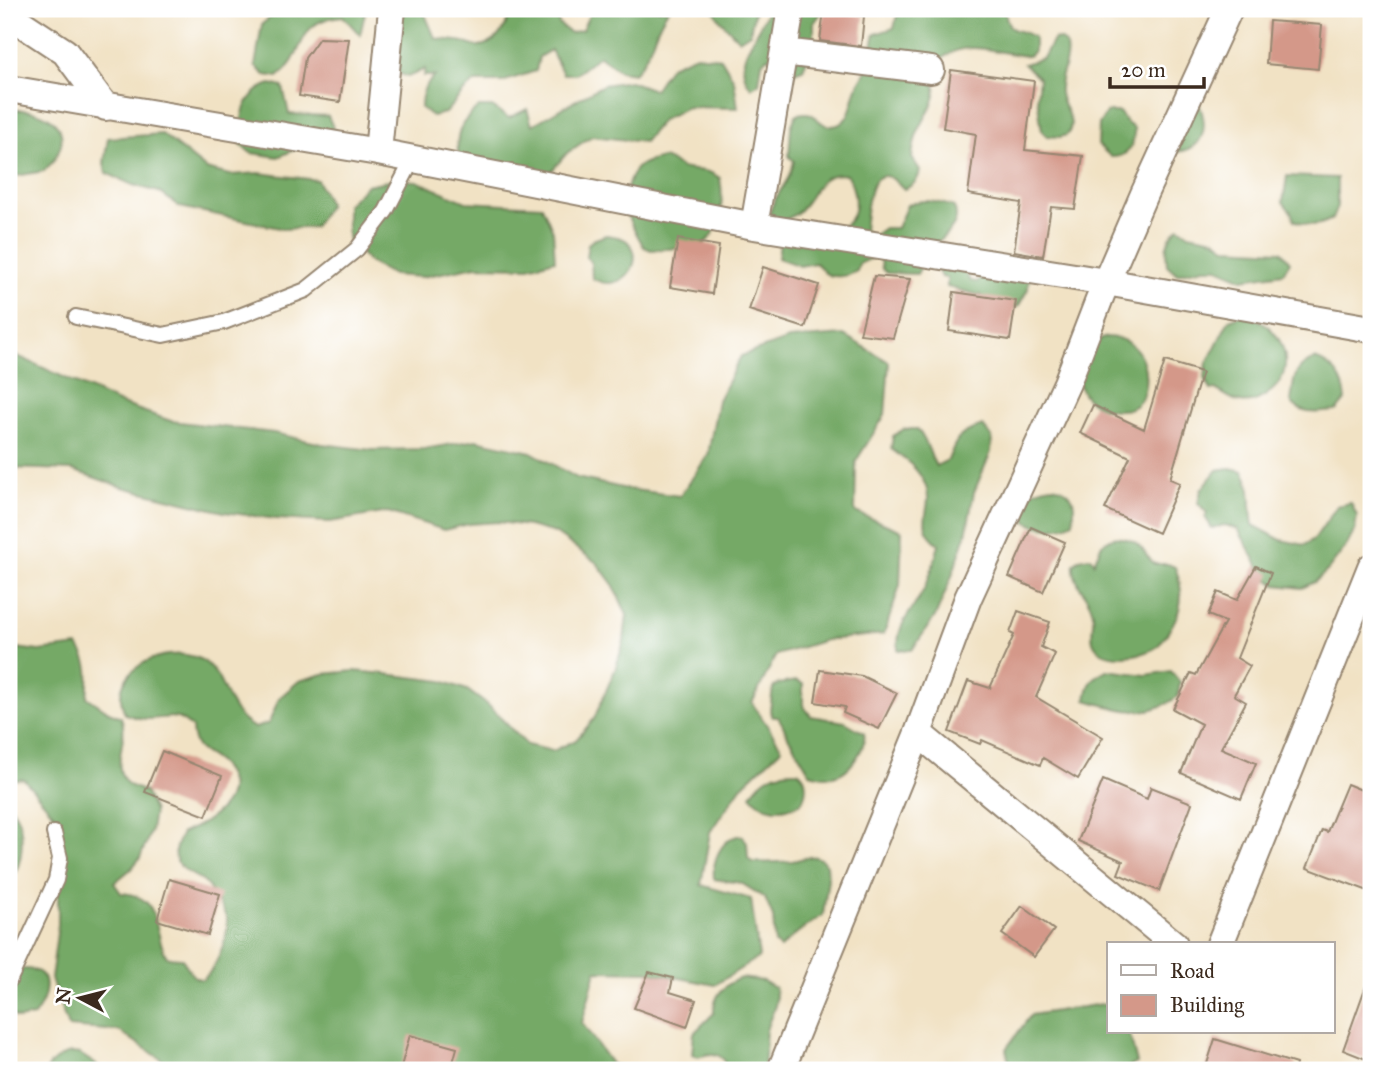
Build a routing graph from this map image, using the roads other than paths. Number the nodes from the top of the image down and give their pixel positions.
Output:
1 (392, 9) edge
2 (791, 9) edge
3 (1229, 9) edge
4 (9, 15) edge
5 (784, 52) junction
6 (931, 71) dead end
7 (9, 89) edge
8 (106, 107) junction
9 (378, 152) junction
10 (413, 159) junction
11 (754, 226) junction
12 (1106, 282) junction
13 (76, 317) dead end
14 (1371, 329) edge
15 (1371, 567) edge
16 (918, 733) junction
17 (54, 833) dead end
18 (1172, 942) edge
19 (1221, 942) edge
20 (9, 981) edge
21 (781, 1070) edge

1 - 9 street
2 - 5 street
3 - 12 street
4 - 8 street
5 - 6 street
5 - 11 street
7 - 8 street
8 - 9 street
9 - 10 street
10 - 11 street
10 - 13 lane
11 - 12 street
12 - 14 street
12 - 16 street
15 - 19 street
16 - 18 street
16 - 21 street
17 - 20 lane

